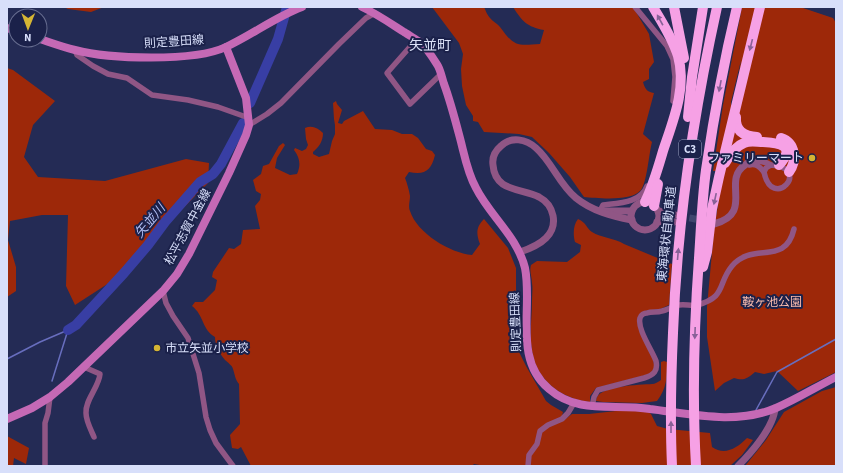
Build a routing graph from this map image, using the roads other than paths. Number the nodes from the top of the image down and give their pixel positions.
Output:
1 (301, 7) edge
2 (362, 7) edge
3 (635, 7) edge
4 (653, 7) edge
5 (674, 7) edge
6 (703, 7) edge
7 (717, 7) edge
8 (736, 7) edge
9 (760, 7) edge
10 (376, 10) edge
11 (416, 40) junction
12 (48, 42) edge
13 (226, 47) junction
14 (75, 50) junction
15 (441, 74) junction
16 (736, 111) junction
17 (249, 122) junction
18 (746, 122) dead end
19 (741, 132) junction
20 (745, 165) junction
21 (775, 165) junction
22 (764, 172) junction
23 (789, 172) junction
24 (719, 178) junction
25 (683, 195) junction
26 (652, 207) junction
27 (600, 211) junction
28 (632, 211) junction
29 (632, 220) junction
30 (657, 222) junction
31 (714, 223) tunnel mouth
32 (794, 229) dead end
33 (520, 252) junction
34 (163, 291) junction
35 (696, 294) junction
36 (84, 367) junction
37 (836, 376) edge
38 (50, 397) junction
39 (574, 403) junction
40 (592, 407) junction
41 (775, 408) junction
42 (7, 419) edge
43 (94, 437) dead end
44 (45, 466) edge
45 (233, 466) edge
46 (528, 466) edge
47 (672, 466) edge
48 (696, 466) edge
49 (738, 466) edge

1 - 13 main road, 則定豊田線
2 - 10 main road, 則定豊田線
3 - 27 street
26 -> 4 highway
5 - 26 highway
6 - 25 highway
7 - 25 highway, 東海環状自動車道 / C3
8 -> 35 highway, C3
9 -> 16 highway
10 - 11 main road, 則定豊田線
10 - 17 street
11 - 15 main road, 則定豊田線
11 - 15 street
12 - 14 main road, 則定豊田線
13 - 14 main road, 則定豊田線
13 - 17 main road, 松平志賀中金線
14 - 17 street
15 - 33 main road, 則定豊田線
16 - 19 highway
16 - 24 highway
17 - 34 main road, 松平志賀中金線
18 - 19 highway
19 - 23 highway
20 - 21 street
20 - 22 street
20 - 31 street
21 - 22 street
21 - 23 street
21 - 24 highway
22 - 23 street
24 -> 35 highway
47 -> 25 highway, 東海環状自動車道 / C3
26 - 28 street
26 - 30 street
26 - 30 street
27 - 28 street
27 - 29 street
27 - 33 street
28 - 29 street
29 - 30 street
32 - 40 street
33 - 39 main road, 則定豊田線
34 - 36 main road, 松平志賀中金線
34 - 45 street
35 -> 48 highway, C3
36 - 38 main road, 松平志賀中金線
36 - 43 street
37 - 41 main road, 則定豊田線
38 - 42 main road, 松平志賀中金線
38 - 44 street
39 - 40 main road, 則定豊田線
39 - 46 street
40 - 41 main road, 則定豊田線
41 - 49 street

